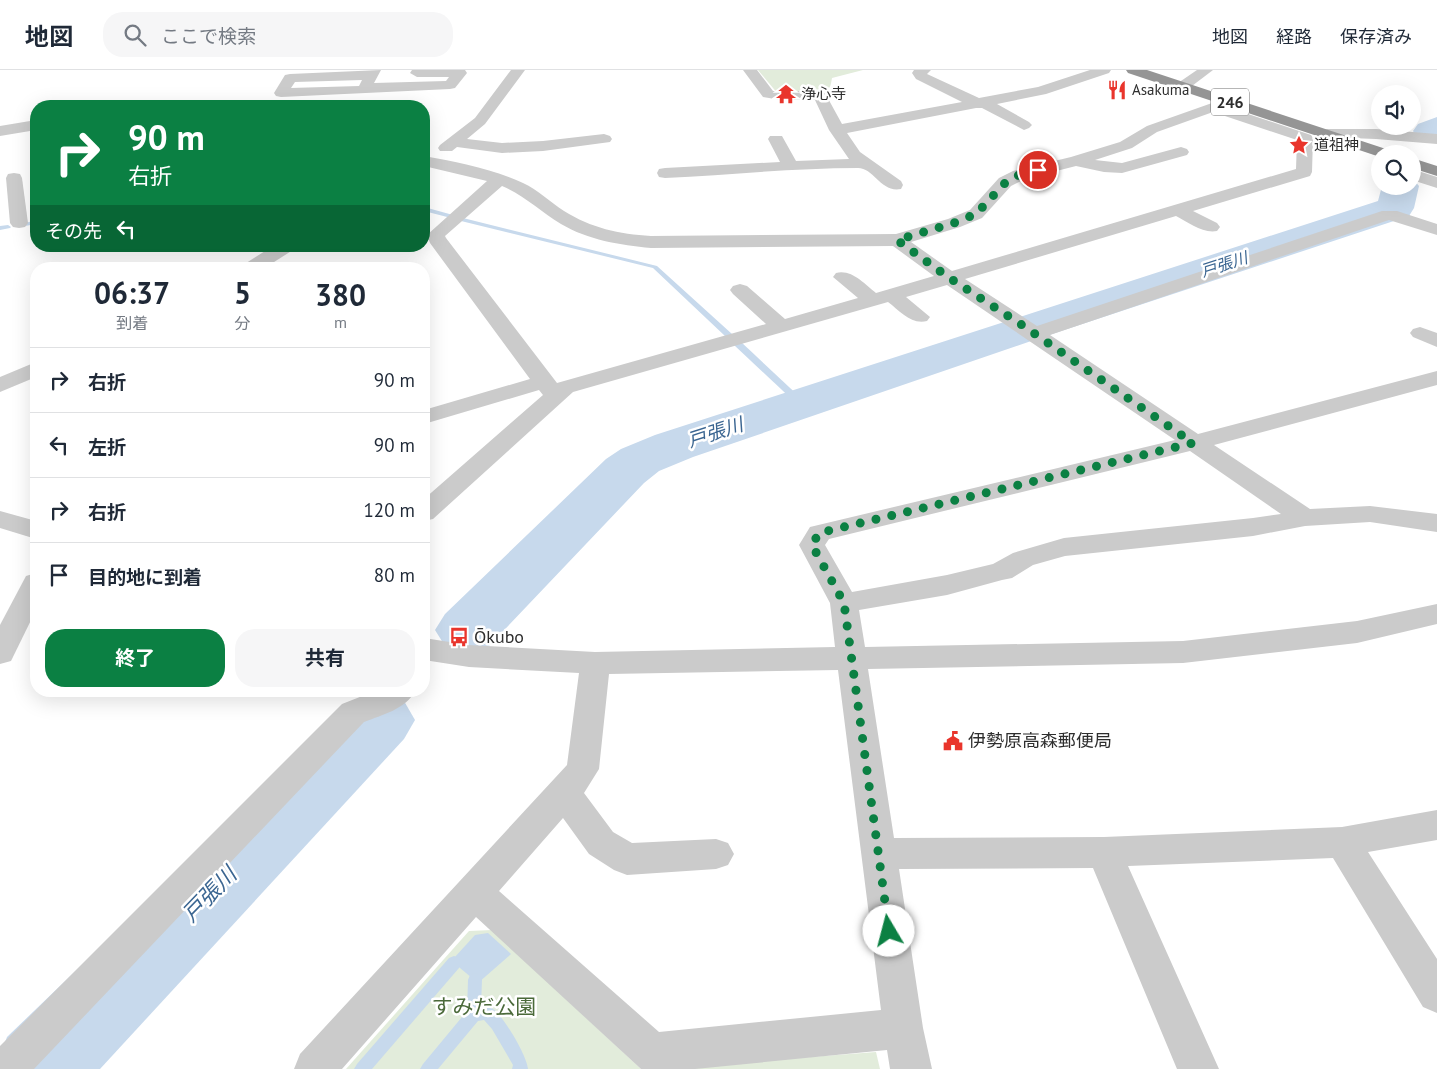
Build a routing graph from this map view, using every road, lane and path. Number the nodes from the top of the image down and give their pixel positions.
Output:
1 (518, 70) edge
2 (750, 70) edge
3 (1104, 70) edge
4 (1133, 70) edge
5 (1206, 70) edge
6 (918, 72) edge
7 (417, 73) dead end
8 (369, 81) edge
9 (1183, 86) junction
10 (361, 100) edge
11 (981, 103) junction
12 (1221, 104) junction
13 (1024, 125) dead end
14 (30, 126) edge
15 (837, 130) junction
16 (0, 131) edge
17 (1327, 134) junction
18 (604, 139) dead end
19 (776, 139) dead end
20 (1437, 139) edge
21 (456, 142) junction
22 (1371, 149) edge
23 (1181, 152) dead end
24 (430, 159) edge
25 (1076, 161) junction
26 (430, 163) edge
27 (863, 163) junction
28 (790, 165) junction
29 (1421, 168) edge
30 (1437, 171) edge
31 (1421, 172) edge
32 (665, 173) dead end
33 (14, 178) edge
34 (499, 180) junction
35 (1437, 183) edge
36 (895, 185) dead end
37 (1178, 210) junction
38 (19, 223) dead end
39 (1211, 227) dead end
40 (1437, 230) edge
41 (897, 240) junction
42 (277, 252) edge
43 (261, 262) edge
44 (842, 277) dead end
45 (948, 277) junction
46 (740, 290) dead end
47 (882, 297) junction
48 (920, 317) dead end
49 (781, 326) junction
50 (1029, 330) junction
51 (30, 372) edge
52 (1437, 378) edge
53 (0, 385) edge
54 (550, 389) junction
55 (430, 416) edge
56 (1193, 443) junction
57 (430, 507) edge
58 (0, 518) edge
59 (1305, 518) junction
60 (1437, 523) edge
61 (30, 528) edge
62 (30, 595) edge
63 (844, 603) junction
64 (1437, 614) edge
65 (0, 653) edge
66 (430, 657) edge
67 (853, 659) junction
68 (595, 663) junction
69 (390, 697) edge
70 (564, 793) junction
71 (1437, 825) edge
72 (1342, 842) junction
73 (1104, 852) junction
74 (716, 854) dead end
75 (878, 854) junction
76 (474, 892) junction
77 (1437, 994) edge
78 (903, 1028) junction
79 (6, 1069) edge
80 (315, 1069) edge
81 (911, 1069) edge
82 (1198, 1069) edge

1 - 21 street
2 - 15 street
3 - 11 street
4 - 9 highway, 246
5 - 9 street
6 - 11 street
7 - 8 street
8 - 8 street
8 - 10 street
9 - 12 highway, 246
11 - 13 street
11 - 15 street
12 - 17 highway, 246
12 - 25 street
12 - 37 street
14 - 16 street
15 - 27 street
17 - 20 street
17 - 22 highway, 246
18 - 21 street
19 - 28 street
21 - 24 street
23 - 25 street
25 - 41 street
26 - 34 street
27 - 28 street
27 - 36 street
28 - 32 street
29 - 30 highway
31 - 35 street
33 - 38 street
34 - 41 street
34 - 54 street
37 - 39 street
37 - 45 street
40 - 50 street
41 - 45 street
42 - 43 street
44 - 47 street
45 - 47 street
45 - 50 street
46 - 49 street
47 - 48 street
47 - 49 street
49 - 54 street
50 - 56 street
51 - 53 street
52 - 56 street
54 - 55 street
54 - 57 street
56 - 59 street
56 - 63 street
58 - 61 street
59 - 60 street
59 - 63 street
62 - 65 street
63 - 67 street
64 - 67 street
66 - 68 street
67 - 68 street
67 - 75 street
68 - 70 street
69 - 79 street
70 - 74 street
70 - 76 street
71 - 72 street
72 - 73 street
72 - 77 street
73 - 75 street
73 - 82 street
75 - 78 street
76 - 78 street
76 - 80 street
78 - 81 street

